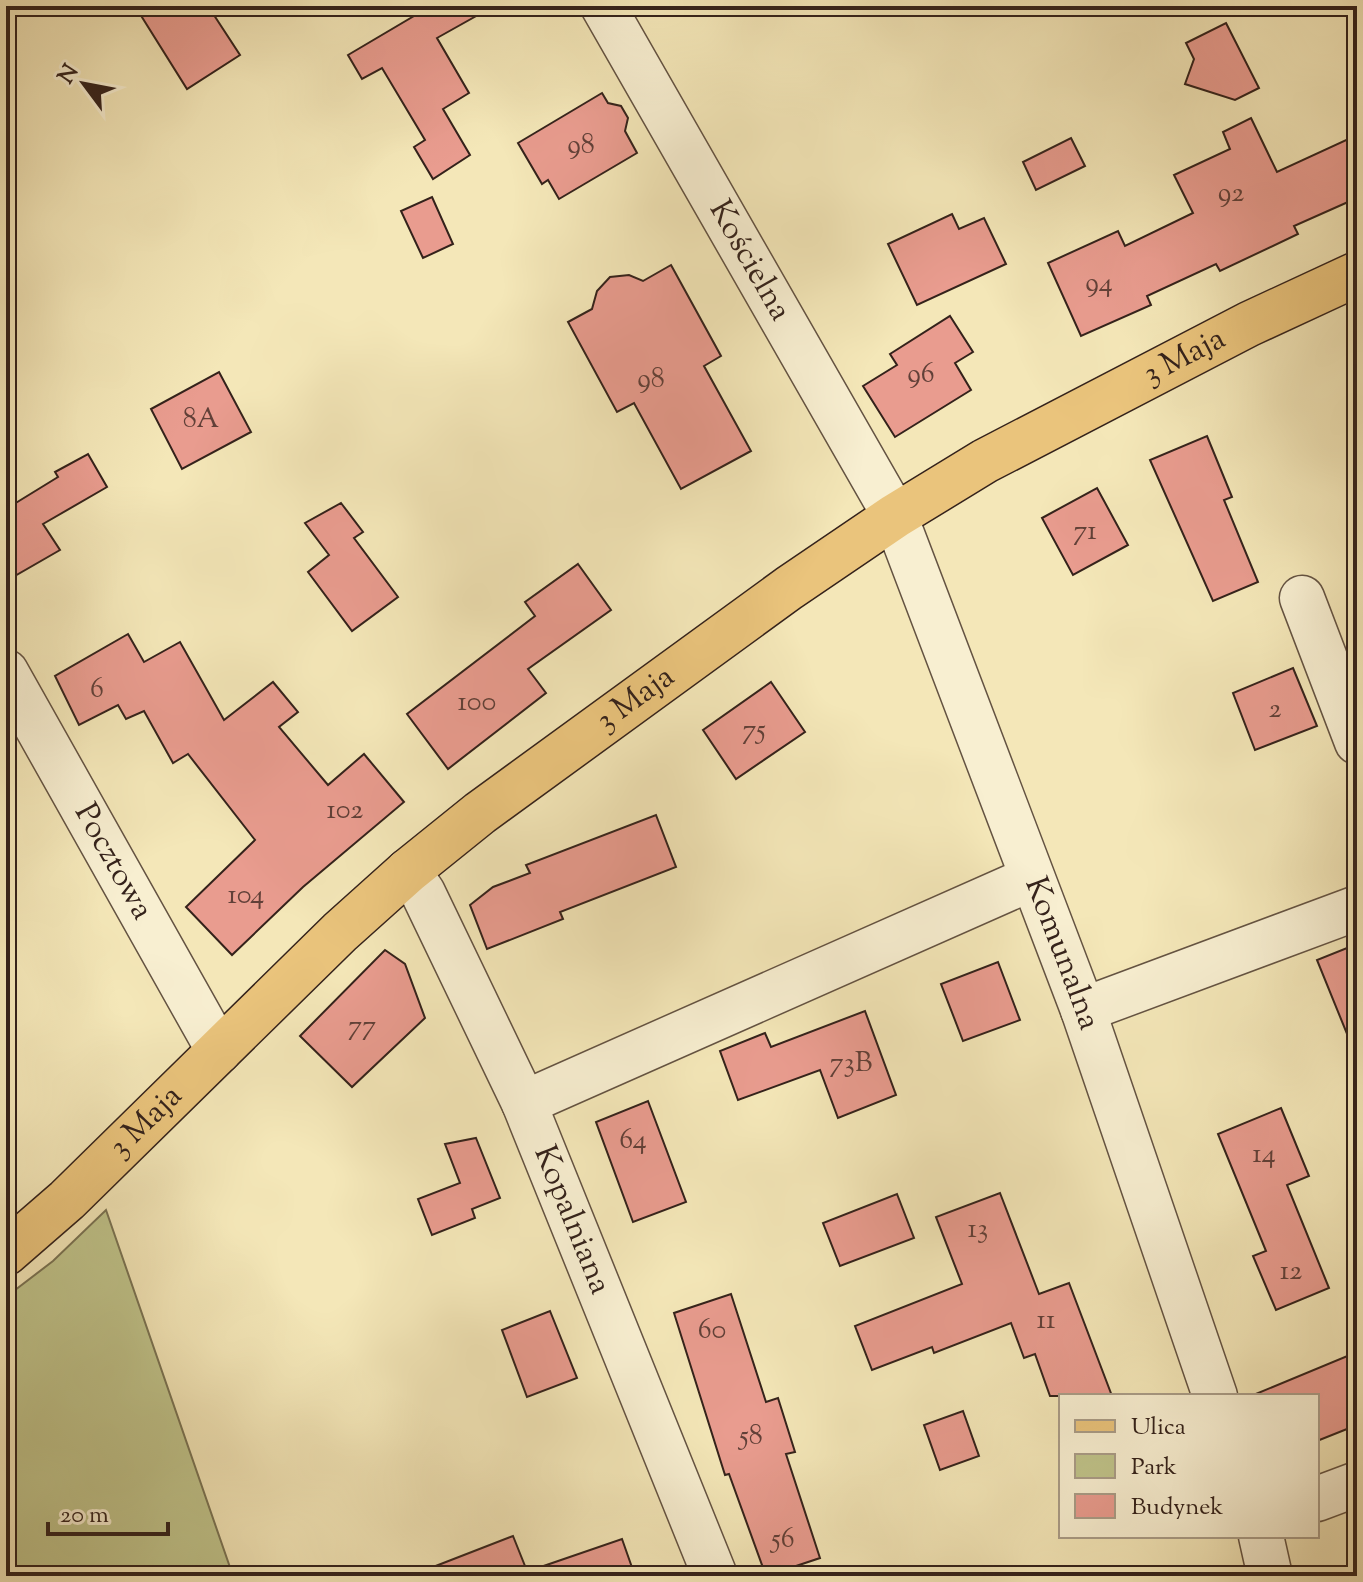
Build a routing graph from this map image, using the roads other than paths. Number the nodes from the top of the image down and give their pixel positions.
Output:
1 (603, 6) edge
2 (1357, 274) edge
3 (895, 516) junction
4 (1302, 598) dead end
5 (6, 672) edge
6 (1357, 742) edge
7 (408, 871) junction
8 (1032, 878) junction
9 (1357, 908) edge
10 (1083, 1010) junction
11 (219, 1051) junction
12 (524, 1103) junction
13 (6, 1253) edge
14 (1214, 1394) edge
15 (1357, 1484) edge
16 (1319, 1498) edge
17 (1261, 1538) edge
18 (715, 1576) edge
19 (1270, 1576) edge

1 - 3 street, Kościelna
2 - 3 main road, 3 Maja
3 - 7 main road, 3 Maja
3 - 8 street, Komunalna
4 - 6 street
5 - 11 street, Pocztowa
7 - 11 main road, 3 Maja
7 - 12 street, Kopalniana
8 - 10 street, Komunalna
8 - 12 street
9 - 10 street
10 - 14 street, Komunalna
11 - 13 main road, 3 Maja
12 - 18 street, Kopalniana
15 - 16 street
17 - 19 street

